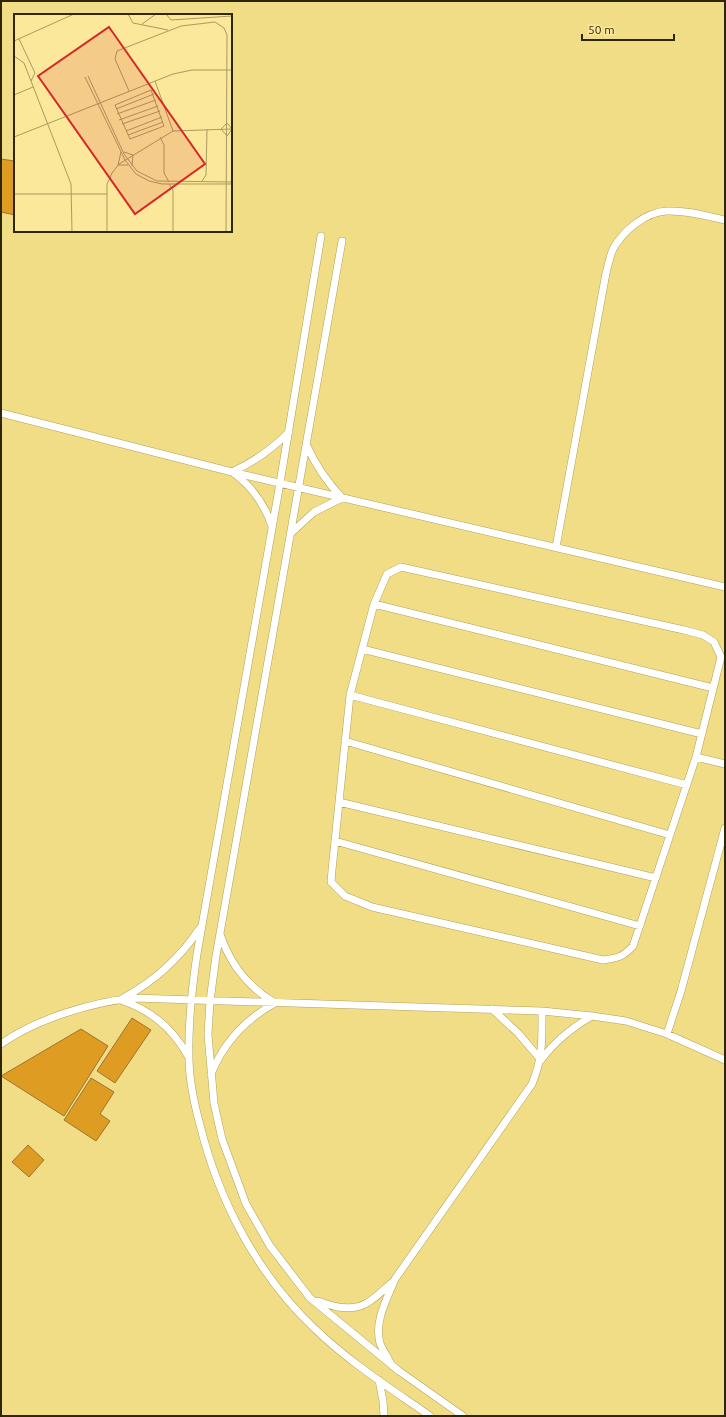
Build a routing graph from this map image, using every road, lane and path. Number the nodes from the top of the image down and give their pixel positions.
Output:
1 (725, 220) edge
2 (321, 236) dead end
3 (342, 241) dead end
4 (1, 413) edge
5 (289, 432) junction
6 (307, 446) junction
7 (232, 472) junction
8 (280, 483) junction
9 (299, 488) junction
10 (342, 498) junction
11 (273, 526) junction
12 (291, 533) junction
13 (556, 547) junction
14 (725, 587) edge
15 (374, 604) junction
16 (362, 649) junction
17 (713, 688) junction
18 (350, 695) junction
19 (702, 734) junction
20 (345, 740) junction
21 (696, 756) junction
22 (725, 764) edge
23 (687, 785) junction
24 (339, 802) junction
25 (725, 828) edge
26 (670, 835) junction
27 (335, 841) junction
28 (656, 878) junction
29 (202, 924) junction
30 (640, 926) junction
31 (220, 932) junction
32 (120, 1000) junction
33 (190, 1000) junction
34 (210, 1002) junction
35 (275, 1003) junction
36 (492, 1010) junction
37 (542, 1011) junction
38 (592, 1016) junction
39 (667, 1034) junction
40 (1, 1044) edge
41 (189, 1057) junction
42 (540, 1060) junction
43 (725, 1060) edge
44 (210, 1076) junction
45 (395, 1279) junction
46 (310, 1298) junction
47 (392, 1366) junction
48 (379, 1380) junction
49 (384, 1416) edge
50 (430, 1416) edge
51 (463, 1416) edge

1 - 13 lane
2 - 5 lane
3 - 6 lane
4 - 7 lane
5 - 7 lane
5 - 8 lane
6 - 9 lane
6 - 10 lane
7 - 8 lane
7 - 11 lane
8 - 9 lane
8 - 11 lane
9 - 10 lane
9 - 12 lane
10 - 12 lane
10 - 13 lane
11 - 29 lane
12 - 31 lane
13 - 14 lane
15 - 16 lane
15 - 17 lane
15 - 17 lane
16 - 18 lane
16 - 19 lane
17 - 19 lane
18 - 20 lane
18 - 23 lane
19 - 21 lane
20 - 24 lane
20 - 26 lane
21 - 22 lane
21 - 23 lane
23 - 26 lane
24 - 27 lane
24 - 28 lane
25 - 39 lane
26 - 28 lane
27 - 30 lane
27 - 30 lane
28 - 30 lane
29 - 32 lane
29 - 33 lane
31 - 34 lane
31 - 35 lane
32 - 33 lane
32 - 40 lane
32 - 41 lane
33 - 34 lane
33 - 41 lane
34 - 35 lane
34 - 44 lane
35 - 36 lane
35 - 44 lane
36 - 37 lane
36 - 42 lane
37 - 38 lane
37 - 42 lane
38 - 39 lane
38 - 42 lane
39 - 43 lane
41 - 48 lane
42 - 45 lane
44 - 46 lane
45 - 46 lane
45 - 47 lane
46 - 47 lane
47 - 51 lane
48 - 49 lane
48 - 50 lane

